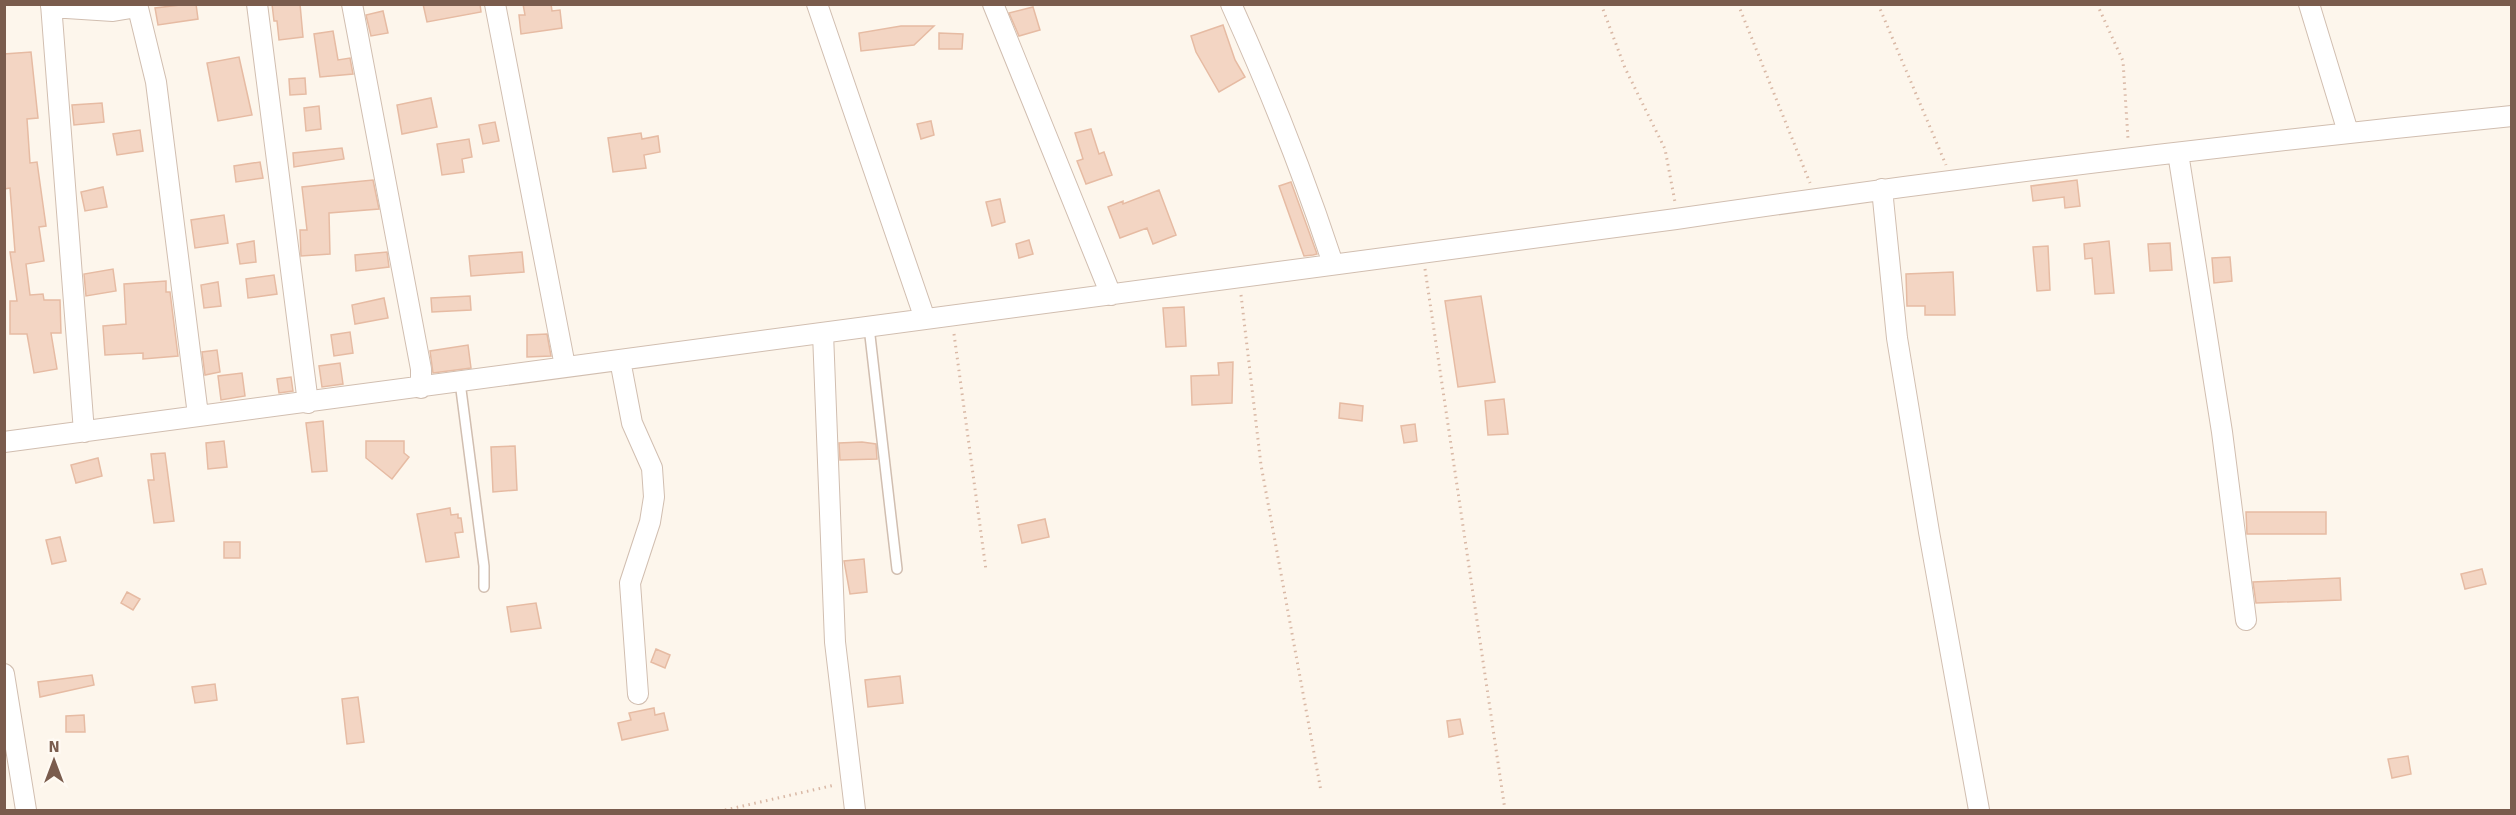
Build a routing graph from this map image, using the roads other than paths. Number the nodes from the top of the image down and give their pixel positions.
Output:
1 (257, 4) edge
2 (352, 4) edge
3 (495, 4) edge
4 (817, 4) edge
5 (993, 4) edge
6 (1231, 4) edge
7 (2309, 4) edge
8 (51, 6) edge
9 (137, 6) edge
10 (2511, 116) edge
11 (2348, 132) junction
12 (2178, 153) junction
13 (1882, 189) junction
14 (1333, 264) junction
15 (1111, 295) junction
16 (926, 319) junction
17 (869, 327) junction
18 (823, 333) junction
19 (620, 360) junction
20 (565, 366) junction
21 (460, 382) junction
22 (421, 388) junction
23 (308, 403) junction
24 (198, 416) junction
25 (84, 432) junction
26 (4, 442) edge
27 (897, 569) dead end
28 (484, 587) dead end
29 (2246, 620) dead end
30 (4, 674) edge
31 (638, 694) dead end
32 (26, 810) edge
33 (855, 810) edge
34 (1979, 810) edge

1 - 23 street
2 - 22 street
3 - 20 street
4 - 16 street
5 - 15 street
6 - 14 street
7 - 11 street
8 - 9 street
8 - 25 street
9 - 24 street
10 - 11 street
11 - 12 street
12 - 13 street
12 - 29 street
13 - 14 street
13 - 34 street
14 - 15 street
15 - 16 street
16 - 17 street
17 - 18 street
17 - 27 lane
18 - 19 street
18 - 33 street
19 - 20 street
19 - 31 street
20 - 21 street
21 - 22 street
21 - 28 lane
22 - 23 street
23 - 24 street
24 - 25 street
25 - 26 street
30 - 32 street

